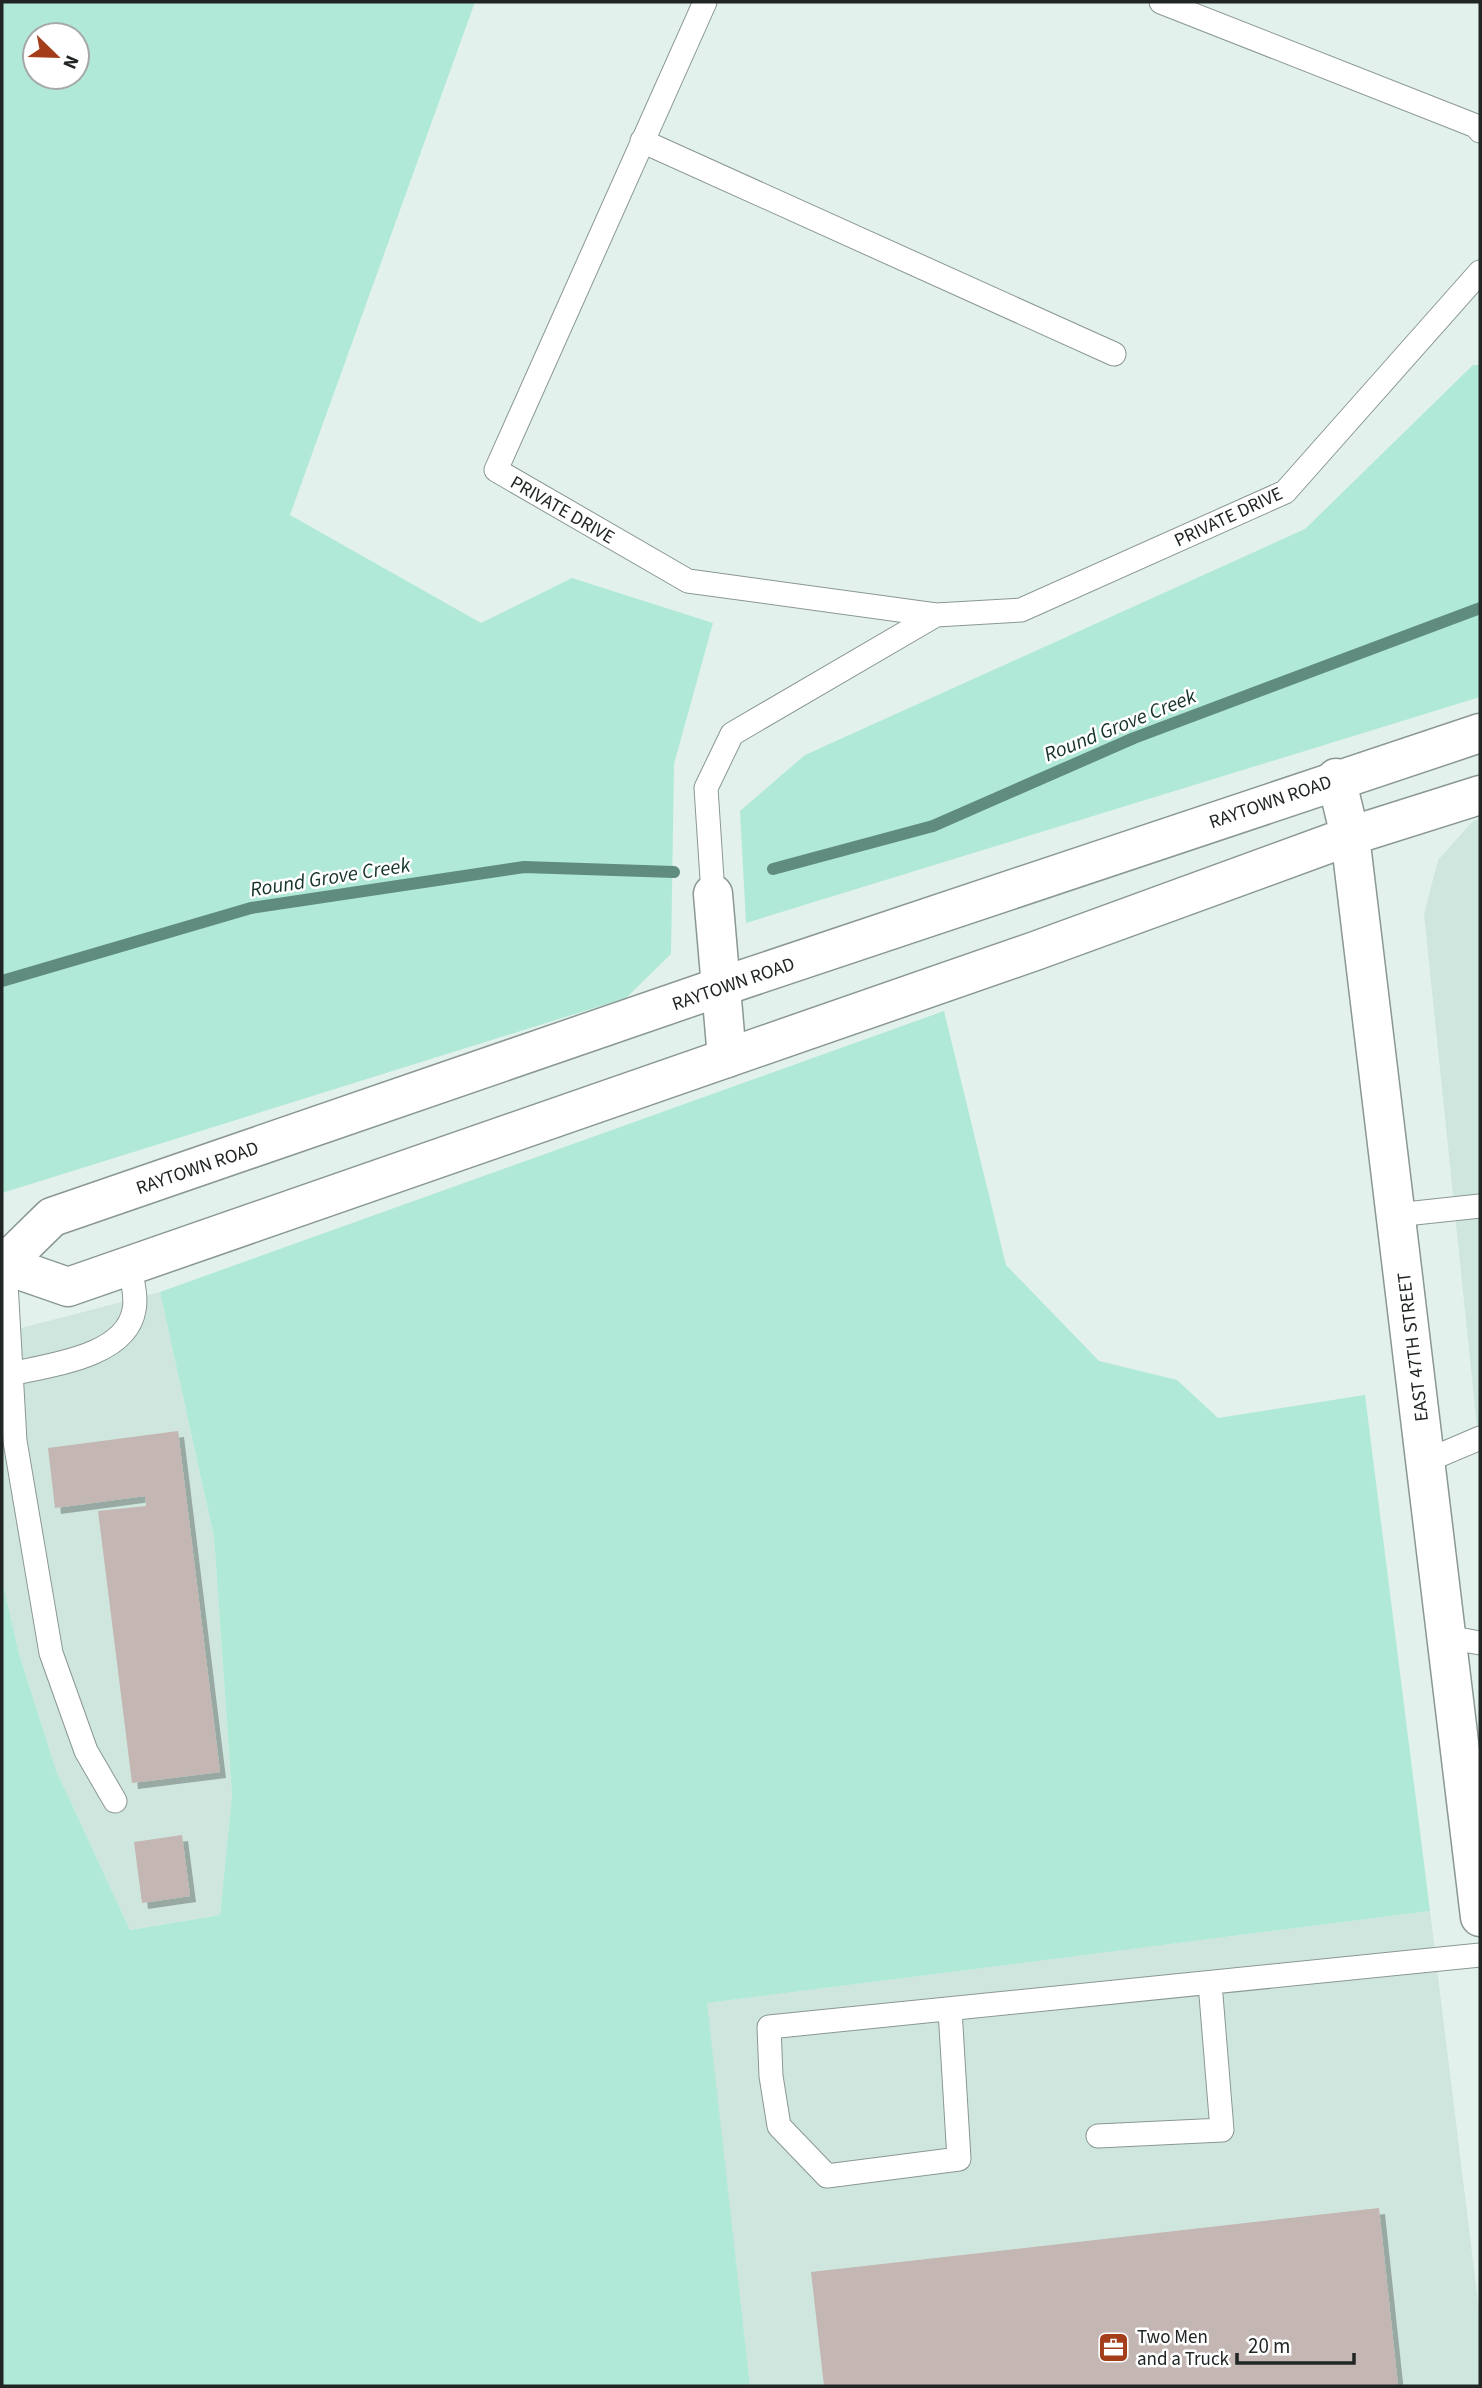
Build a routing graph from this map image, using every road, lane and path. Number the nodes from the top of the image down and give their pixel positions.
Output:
1 (705, 2) edge
2 (1161, 2) edge
3 (1480, 131) edge
4 (642, 141) junction
5 (1480, 272) edge
6 (1114, 354) dead end
7 (936, 615) junction
8 (1480, 733) edge
9 (1336, 778) junction
10 (1480, 795) edge
11 (1350, 836) junction
12 (713, 894) joint
13 (720, 987) junction
14 (727, 1058) junction
15 (1480, 1206) edge
16 (1396, 1215) junction
17 (3, 1265) edge
18 (130, 1267) junction
19 (11, 1374) junction
20 (1480, 1438) edge
21 (1426, 1461) junction
22 (1464, 1640) edge
23 (115, 1801) dead end
24 (1477, 1858) edge
25 (1480, 1917) edge
26 (1480, 1955) edge
27 (1210, 1983) junction
28 (950, 2010) junction
29 (1098, 2136) dead end

1 - 4 lane, PRIVATE DRIVE
2 - 3 lane
4 - 6 lane
4 - 7 lane, PRIVATE DRIVE
5 - 7 lane, PRIVATE DRIVE
7 - 12 lane, PRIVATE DRIVE
8 - 9 main road, RAYTOWN ROAD
9 - 11 main road, EAST 47TH STREET
9 - 13 main road, RAYTOWN ROAD
10 - 11 main road
11 - 14 main road
11 - 16 main road, EAST 47TH STREET
12 - 13 main road
13 - 14 main road
13 - 17 main road, RAYTOWN ROAD
14 - 18 main road
15 - 16 lane
16 - 21 main road, EAST 47TH STREET
17 - 18 main road
17 - 19 lane
18 - 19 lane
19 - 23 lane
20 - 21 lane
21 - 22 main road, EAST 47TH STREET
22 - 24 main road, EAST 47TH STREET
24 - 25 main road, EAST 47TH STREET
26 - 27 lane
27 - 28 lane
27 - 29 lane
28 - 28 lane

